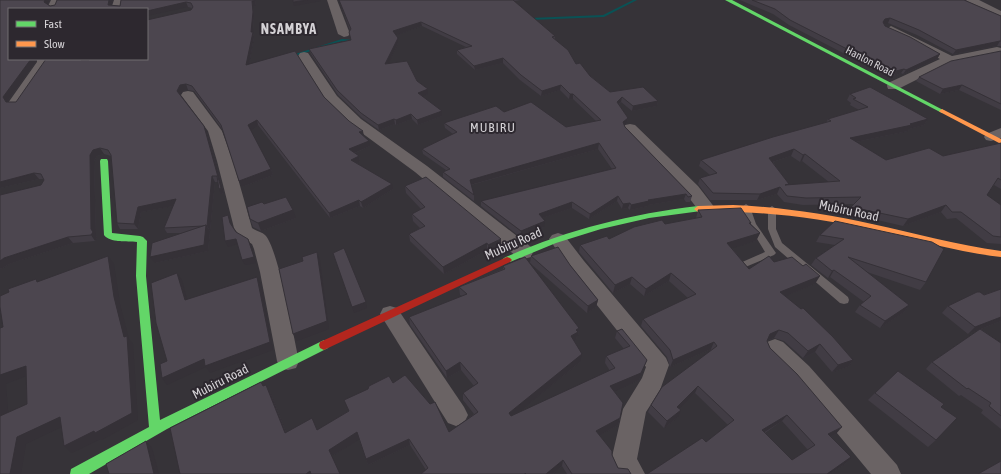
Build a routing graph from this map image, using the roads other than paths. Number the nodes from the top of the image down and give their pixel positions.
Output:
1 (332, 0) edge
2 (728, 0) edge
3 (971, 0) edge
4 (1001, 15) edge
5 (887, 27) edge
6 (344, 34) dead end
7 (997, 51) edge
8 (304, 56) dead end
9 (43, 60) edge
10 (951, 60) junction
11 (893, 86) junction
12 (188, 95) dead end
13 (15, 103) edge
14 (630, 128) dead end
15 (998, 137) edge
16 (104, 161) dead end
17 (706, 208) junction
18 (746, 208) junction
19 (772, 209) junction
20 (558, 239) junction
21 (524, 252) junction
22 (1001, 254) edge
23 (743, 265) edge
24 (844, 300) dead end
25 (390, 314) junction
26 (775, 348) dead end
27 (288, 361) junction
28 (456, 415) dead end
29 (155, 429) junction
30 (97, 460) junction
31 (76, 474) edge
32 (102, 474) edge
33 (632, 474) edge
34 (888, 474) edge

1 - 6 street
2 - 11 street, Hanlon Road
3 - 4 street
5 - 10 street
7 - 10 street
8 - 21 street
9 - 13 street
10 - 11 street
11 - 15 street, Hanlon Road
12 - 27 street
14 - 17 street
16 - 29 street
17 - 18 street, Mubiru Road
17 - 20 street, Mubiru Road
18 - 19 street, Mubiru Road
18 - 23 lane
19 - 22 street, Mubiru Road
19 - 24 lane
20 - 21 street, Mubiru Road
20 - 33 street
21 - 25 street, Mubiru Road
25 - 27 street, Mubiru Road
25 - 28 street
26 - 34 street
27 - 29 street, Mubiru Road
29 - 30 street, Mubiru Road
30 - 31 street, Mubiru Road
30 - 32 lane

